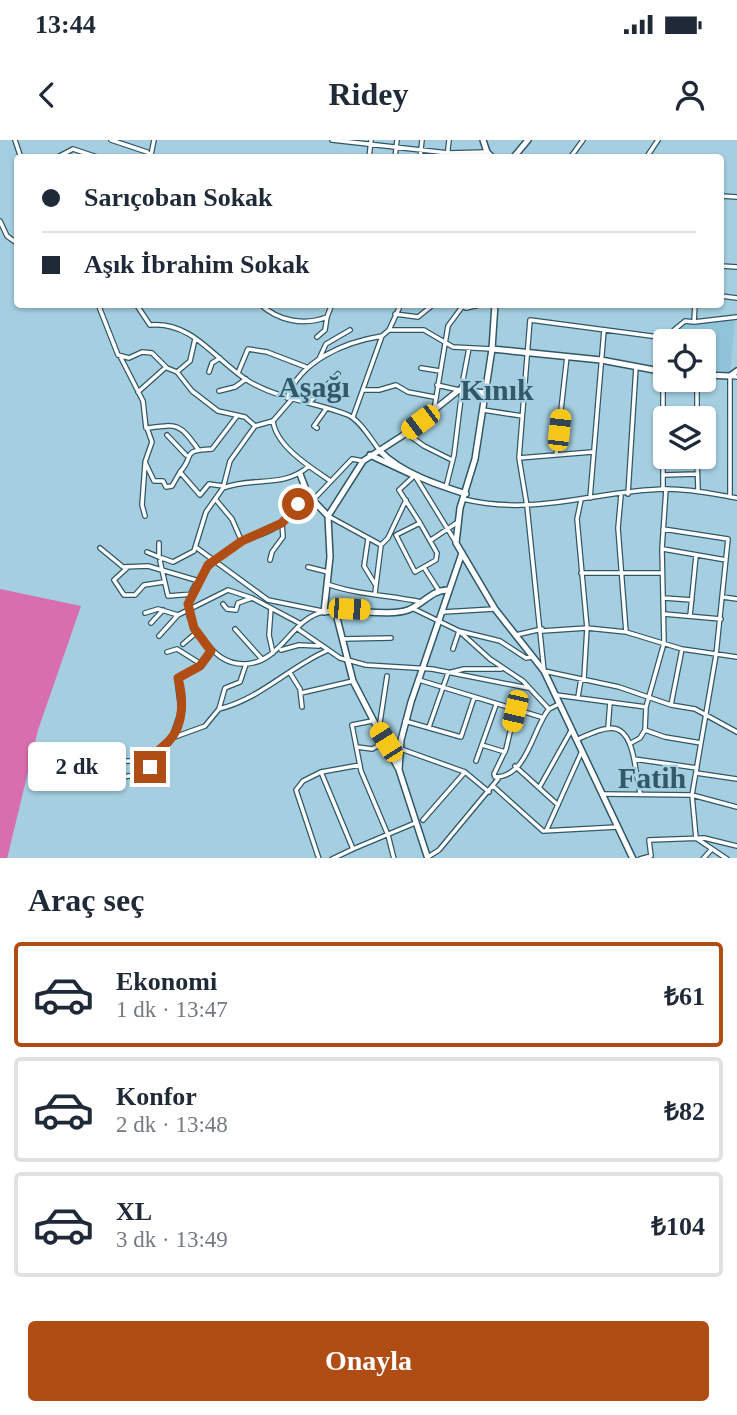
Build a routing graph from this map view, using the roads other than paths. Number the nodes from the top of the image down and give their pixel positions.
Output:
1 (111, 140) edge
2 (332, 140) edge
3 (397, 140) edge
4 (422, 140) edge
5 (483, 140) edge
6 (491, 140) edge
7 (528, 140) edge
8 (343, 141) edge
9 (370, 143) edge
10 (396, 148) junction
11 (421, 150) junction
12 (485, 153) edge
13 (64, 154) edge
14 (88, 154) edge
15 (147, 154) edge
16 (395, 154) edge
17 (420, 154) edge
18 (442, 154) edge
19 (466, 154) edge
20 (516, 154) edge
21 (0, 221) edge
22 (14, 241) edge
23 (100, 308) edge
24 (139, 308) edge
25 (265, 308) edge
26 (330, 308) edge
27 (399, 308) edge
28 (428, 308) edge
29 (458, 308) edge
30 (495, 308) edge
31 (695, 308) edge
32 (395, 314) junction
33 (327, 317) junction
34 (737, 317) edge
35 (694, 322) junction
36 (675, 329) edge
37 (350, 330) dead end
38 (389, 330) junction
39 (604, 330) junction
40 (382, 336) junction
41 (317, 337) dead end
42 (653, 337) edge
43 (195, 339) junction
44 (446, 344) junction
45 (469, 348) junction
46 (492, 349) junction
47 (528, 352) junction
48 (120, 356) junction
49 (567, 356) junction
50 (221, 358) junction
51 (601, 360) junction
52 (318, 361) junction
53 (166, 367) junction
54 (306, 367) junction
55 (636, 367) junction
56 (421, 368) dead end
57 (653, 370) edge
58 (440, 371) junction
59 (737, 371) edge
60 (177, 372) junction
61 (209, 372) dead end
62 (238, 373) junction
63 (338, 374) dead end
64 (716, 376) edge
65 (734, 377) edge
66 (246, 379) junction
67 (437, 385) junction
68 (364, 390) junction
69 (461, 390) junction
70 (219, 391) dead end
71 (138, 392) junction
72 (664, 392) edge
73 (485, 393) junction
74 (434, 397) junction
75 (289, 398) junction
76 (310, 402) junction
77 (326, 409) junction
78 (482, 410) junction
79 (434, 411) junction
80 (729, 415) junction
81 (737, 415) edge
82 (237, 416) junction
83 (522, 416) junction
84 (352, 418) junction
85 (273, 421) junction
86 (255, 426) junction
87 (147, 428) junction
88 (317, 428) dead end
89 (406, 433) junction
90 (167, 435) dead end
91 (198, 449) junction
92 (380, 451) junction
93 (592, 452) junction
94 (186, 455) junction
95 (370, 455) junction
96 (556, 455) junction
97 (519, 458) junction
98 (453, 460) junction
99 (363, 461) junction
100 (145, 462) junction
101 (309, 466) junction
102 (697, 469) edge
103 (180, 472) junction
104 (414, 473) junction
105 (300, 474) junction
106 (697, 474) junction
107 (664, 475) junction
108 (729, 477) junction
109 (737, 477) edge
110 (329, 480) junction
111 (223, 487) junction
112 (446, 487) junction
113 (664, 489) junction
114 (698, 489) junction
115 (628, 494) junction
116 (621, 495) junction
117 (311, 497) junction
118 (464, 497) junction
119 (730, 497) junction
120 (590, 498) junction
121 (737, 498) edge
122 (581, 499) junction
123 (216, 500) junction
124 (406, 500) junction
125 (527, 506) junction
126 (145, 516) dead end
127 (328, 516) junction
128 (458, 522) junction
129 (282, 523) junction
130 (420, 523) junction
131 (663, 529) junction
132 (447, 531) junction
133 (396, 535) junction
134 (368, 538) junction
135 (388, 538) junction
136 (242, 541) junction
137 (430, 541) junction
138 (159, 543) dead end
139 (456, 543) junction
140 (381, 545) junction
141 (100, 548) dead end
142 (197, 548) junction
143 (662, 549) junction
144 (147, 552) dead end
145 (462, 554) junction
146 (696, 556) junction
147 (160, 557) junction
148 (270, 560) dead end
149 (726, 560) junction
150 (213, 561) junction
151 (128, 567) junction
152 (308, 567) dead end
153 (425, 569) junction
154 (162, 570) junction
155 (328, 572) junction
156 (582, 573) junction
157 (622, 573) junction
158 (662, 573) junction
159 (199, 581) junction
160 (164, 582) junction
161 (327, 584) junction
162 (375, 584) junction
163 (447, 590) junction
164 (439, 592) junction
165 (375, 593) junction
166 (193, 594) junction
167 (723, 597) junction
168 (252, 598) junction
169 (664, 598) junction
170 (737, 599) edge
171 (268, 600) junction
172 (692, 600) junction
173 (421, 602) junction
174 (223, 604) dead end
175 (265, 605) junction
176 (188, 608) junction
177 (271, 608) junction
178 (412, 608) junction
179 (495, 609) junction
180 (163, 610) junction
181 (335, 610) junction
182 (324, 612) junction
183 (441, 612) junction
184 (145, 613) dead end
185 (664, 614) junction
186 (178, 615) junction
187 (691, 616) junction
188 (721, 620) junction
189 (439, 621) junction
190 (151, 623) dead end
191 (300, 627) junction
192 (587, 628) junction
193 (235, 629) dead end
194 (542, 630) junction
195 (459, 631) junction
196 (197, 632) junction
197 (626, 632) junction
198 (516, 635) junction
199 (159, 636) dead end
200 (391, 638) dead end
201 (342, 639) junction
202 (664, 643) junction
203 (183, 644) dead end
204 (319, 646) junction
205 (453, 649) dead end
206 (682, 649) junction
207 (279, 650) junction
208 (211, 651) junction
209 (326, 651) junction
210 (167, 652) dead end
211 (273, 653) junction
212 (716, 655) junction
213 (534, 657) junction
214 (737, 657) edge
215 (261, 658) junction
216 (346, 660) junction
217 (201, 664) junction
218 (246, 664) junction
219 (424, 668) junction
220 (503, 669) junction
221 (544, 671) junction
222 (290, 673) junction
223 (448, 673) junction
224 (387, 676) dead end
225 (582, 679) junction
226 (419, 680) junction
227 (353, 681) junction
228 (443, 688) junction
229 (528, 688) junction
230 (301, 693) junction
231 (556, 695) junction
232 (578, 697) junction
233 (474, 698) junction
234 (650, 698) junction
235 (610, 702) junction
236 (560, 703) junction
237 (496, 705) junction
238 (671, 705) junction
239 (302, 707) dead end
240 (646, 707) junction
241 (219, 709) junction
242 (549, 709) junction
243 (515, 711) junction
244 (705, 715) junction
245 (542, 717) junction
246 (372, 721) junction
247 (405, 721) junction
248 (429, 727) junction
249 (572, 729) junction
250 (608, 729) junction
251 (379, 730) junction
252 (645, 730) junction
253 (737, 732) edge
254 (172, 738) junction
255 (576, 740) junction
256 (386, 742) junction
257 (631, 743) junction
258 (701, 743) junction
259 (482, 745) junction
260 (357, 747) junction
261 (401, 749) junction
262 (582, 751) junction
263 (505, 752) junction
264 (634, 759) junction
265 (149, 760) junction
266 (476, 761) dead end
267 (360, 765) junction
268 (515, 766) junction
269 (697, 768) junction
270 (399, 770) junction
271 (321, 772) junction
272 (465, 772) junction
273 (696, 774) junction
274 (92, 776) dead end
275 (499, 778) junction
276 (737, 779) edge
277 (99, 781) dead end
278 (493, 786) junction
279 (539, 788) junction
280 (489, 792) junction
281 (639, 793) junction
282 (602, 794) junction
283 (692, 795) junction
284 (558, 805) junction
285 (737, 807) edge
286 (420, 821) junction
287 (617, 827) junction
288 (547, 830) junction
289 (387, 835) junction
290 (696, 838) junction
291 (737, 846) edge
292 (353, 849) junction
293 (712, 850) junction
294 (652, 857) edge
295 (318, 858) edge
296 (334, 858) edge
297 (394, 858) edge
298 (428, 858) edge
299 (632, 858) edge
300 (704, 858) edge
301 (725, 858) edge

1 - 15 street
2 - 8 street
3 - 10 street
4 - 11 street
5 - 12 street
6 - 12 street
7 - 20 street
8 - 9 street
9 - 10 street
10 - 11 street
10 - 16 street
11 - 17 street
11 - 18 street
12 - 19 street
13 - 14 street
21 - 22 street
23 - 48 street
24 - 43 street
25 - 33 street
26 - 33 street
27 - 32 street
28 - 32 street
29 - 44 street
30 - 46 street
31 - 35 street
32 - 38 street
33 - 41 street
34 - 35 street
35 - 36 street
37 - 52 street
38 - 40 street
38 - 44 street
39 - 42 street
39 - 47 street
39 - 51 street
40 - 52 street
40 - 68 street
43 - 50 street
43 - 60 street
44 - 45 street
44 - 58 street
45 - 46 street
45 - 69 street
46 - 47 street
46 - 73 street
47 - 49 street
47 - 83 street
48 - 53 street
48 - 71 street
49 - 51 street
49 - 96 street
50 - 61 street
50 - 62 street
51 - 55 street
51 - 93 street
52 - 54 street
53 - 60 street
53 - 71 street
54 - 62 street
54 - 75 street
55 - 57 street
55 - 115 street
56 - 58 street
58 - 67 street
59 - 65 street
60 - 82 street
62 - 66 street
63 - 76 street
64 - 65 street
65 - 80 street
66 - 70 street
66 - 75 street
67 - 69 street
67 - 74 street
68 - 74 street
68 - 84 street
69 - 73 street
69 - 79 street
69 - 98 street
71 - 87 street
72 - 107 street
73 - 78 street
74 - 79 street
75 - 76 street
75 - 85 street
76 - 77 street
77 - 84 street
77 - 88 street
78 - 83 street
78 - 118 street
79 - 89 street
80 - 81 street
80 - 108 street
82 - 86 street
82 - 91 street
83 - 97 street
84 - 92 street
85 - 86 street
85 - 101 street
86 - 111 street
87 - 91 street
87 - 100 street
89 - 92 street
89 - 98 street
90 - 94 street
91 - 94 street
92 - 95 street
92 - 104 street
93 - 96 street
93 - 120 street
94 - 103 street
95 - 99 street
95 - 104 street
96 - 97 street
97 - 125 street
98 - 112 street
99 - 110 street
99 - 127 street
100 - 103 street
100 - 126 street
101 - 105 street
101 - 110 street
102 - 106 street
103 - 111 street
104 - 112 street
104 - 124 street
104 - 132 street
105 - 111 street
105 - 117 street
106 - 107 street
106 - 114 street
107 - 113 street
108 - 109 street
108 - 119 street
110 - 117 street
111 - 123 street
112 - 118 street
113 - 114 street
113 - 115 street
113 - 131 street
114 - 119 street
115 - 116 street
116 - 120 street
116 - 157 street
117 - 127 street
117 - 129 street
118 - 125 street
118 - 128 street
119 - 121 street
120 - 122 street
122 - 125 street
122 - 156 street
123 - 136 street
123 - 142 street
124 - 130 street
124 - 135 street
125 - 194 street
127 - 134 street
127 - 155 street
128 - 132 street
128 - 139 street
129 - 136 street
129 - 148 street
130 - 133 street
130 - 137 street
131 - 143 street
131 - 149 street
132 - 137 street
132 - 139 street
133 - 135 street
133 - 153 street
134 - 140 street
134 - 162 street
135 - 140 street
136 - 150 street
137 - 153 street
138 - 147 street
139 - 145 street
140 - 162 street
141 - 151 street
142 - 147 street
142 - 150 street
143 - 146 street
143 - 158 street
144 - 147 street
145 - 163 street
145 - 179 street
146 - 149 street
146 - 172 street
147 - 154 street
149 - 167 street
150 - 159 street
150 - 171 street
151 - 154 street
151 - 160 street
152 - 155 street
153 - 164 street
154 - 159 street
154 - 160 street
155 - 161 street
156 - 157 street
156 - 192 street
157 - 158 street
157 - 197 street
158 - 169 street
159 - 166 street
160 - 166 street
161 - 165 street
161 - 182 street
162 - 165 street
163 - 164 street
163 - 183 street
164 - 173 street
165 - 173 street
166 - 176 street
167 - 170 street
167 - 188 street
168 - 174 street
168 - 175 street
168 - 176 street
169 - 172 street
169 - 185 street
171 - 175 street
171 - 182 street
172 - 187 street
173 - 178 street
175 - 177 street
176 - 186 street
176 - 196 street
177 - 191 street
177 - 211 street
178 - 181 street
178 - 189 street
179 - 183 street
179 - 198 street
180 - 184 street
180 - 186 street
180 - 190 street
181 - 182 street
181 - 201 street
182 - 191 street
183 - 189 street
185 - 187 street
185 - 202 street
186 - 199 street
187 - 188 street
188 - 212 street
189 - 195 street
189 - 219 street
191 - 204 street
191 - 207 street
192 - 194 street
192 - 197 street
192 - 225 street
193 - 215 street
194 - 198 street
194 - 221 street
195 - 205 street
195 - 213 street
195 - 220 street
196 - 203 street
196 - 208 street
197 - 202 street
198 - 213 street
200 - 201 street
201 - 216 street
202 - 206 street
202 - 234 street
204 - 207 street
204 - 209 street
206 - 212 street
206 - 238 street
207 - 211 street
208 - 217 street
208 - 218 street
209 - 216 street
209 - 222 street
210 - 217 street
211 - 215 street
212 - 214 street
212 - 244 street
213 - 221 street
215 - 218 street
216 - 219 street
216 - 227 street
217 - 254 street
218 - 241 street
219 - 223 street
219 - 226 street
220 - 223 street
220 - 229 street
221 - 225 street
221 - 231 street
222 - 230 street
222 - 241 street
223 - 228 street
223 - 229 street
224 - 251 street
225 - 232 street
225 - 234 street
226 - 228 street
226 - 247 street
227 - 230 street
227 - 246 street
228 - 233 street
228 - 248 street
229 - 242 street
230 - 239 street
231 - 232 street
231 - 236 street
232 - 235 street
233 - 237 street
233 - 248 street
234 - 238 street
234 - 240 street
235 - 240 street
235 - 250 street
236 - 242 street
236 - 249 street
237 - 243 street
237 - 259 street
238 - 244 street
240 - 252 street
241 - 254 street
242 - 245 street
243 - 245 street
243 - 263 street
244 - 253 street
244 - 258 street
245 - 268 street
246 - 251 street
246 - 260 street
247 - 248 street
247 - 261 street
249 - 255 street
249 - 279 street
250 - 255 street
250 - 257 street
251 - 256 street
252 - 257 street
252 - 258 street
254 - 265 street
255 - 262 street
256 - 260 street
256 - 270 street
257 - 264 street
258 - 269 street
259 - 263 street
259 - 266 street
260 - 267 street
261 - 270 street
261 - 272 street
262 - 282 street
262 - 284 street
263 - 275 street
264 - 269 street
264 - 281 street
265 - 274 street
265 - 277 street
267 - 271 street
267 - 289 street
268 - 275 street
268 - 279 street
269 - 273 street
270 - 286 street
271 - 292 street
271 - 295 street
272 - 280 street
272 - 286 street
273 - 276 street
273 - 283 street
275 - 278 street
278 - 280 street
278 - 288 street
279 - 284 street
280 - 298 street
281 - 282 street
281 - 283 street
282 - 287 street
283 - 285 street
283 - 290 street
284 - 288 street
286 - 289 street
286 - 298 street
287 - 288 street
287 - 299 street
289 - 292 street
289 - 297 street
290 - 291 street
290 - 293 street
290 - 294 street
292 - 296 street
293 - 300 street
293 - 301 street

